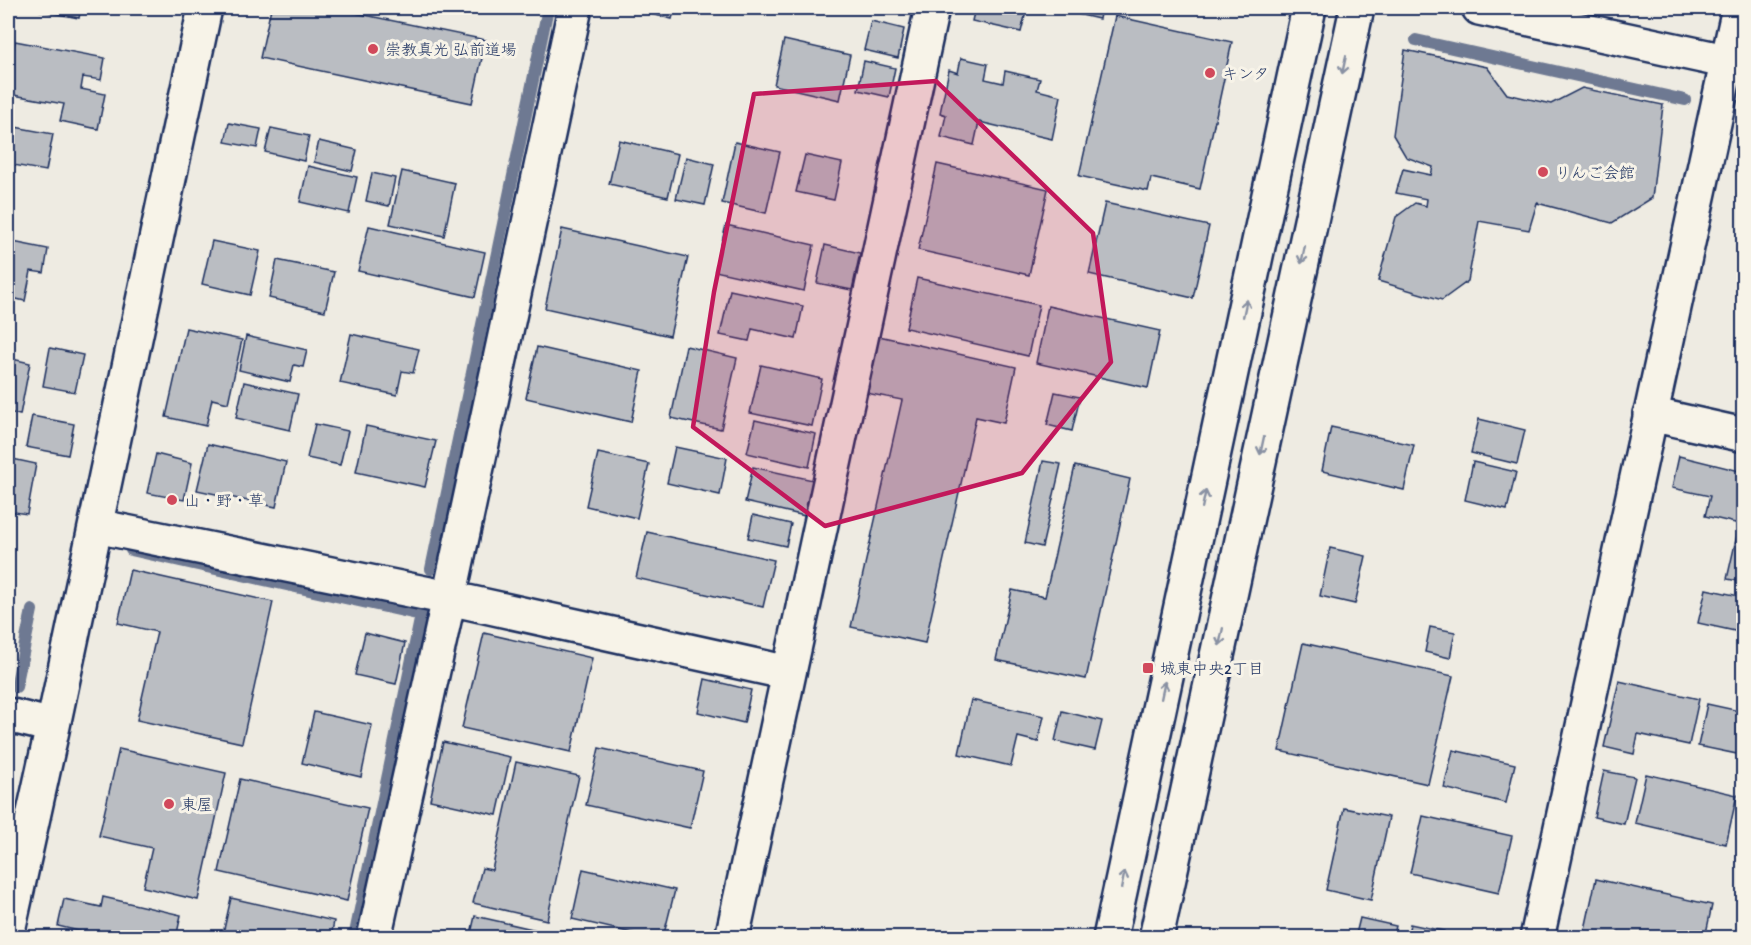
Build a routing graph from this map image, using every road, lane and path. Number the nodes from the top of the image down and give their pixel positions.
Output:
1 (205, 8) edge
2 (575, 8) edge
3 (932, 8) edge
4 (1309, 8) edge
5 (1357, 8) edge
6 (1479, 8) edge
7 (1739, 8) edge
8 (1736, 63) edge
9 (1650, 414) junction
10 (1743, 435) edge
11 (96, 526) junction
12 (449, 598) junction
13 (789, 673) junction
14 (8, 715) edge
15 (53, 726) junction
16 (8, 931) edge
17 (374, 938) edge
18 (732, 938) edge
19 (1110, 938) edge
20 (1156, 938) edge
21 (1537, 938) edge

1 - 11 street
2 - 12 street
3 - 13 street
19 -> 4 street
5 -> 20 street
6 - 8 street
7 - 8 street
8 - 9 street
9 - 10 street
9 - 21 street
11 - 12 street
11 - 15 street
12 - 13 street
12 - 17 street
13 - 18 street
14 - 15 street
15 - 16 street

